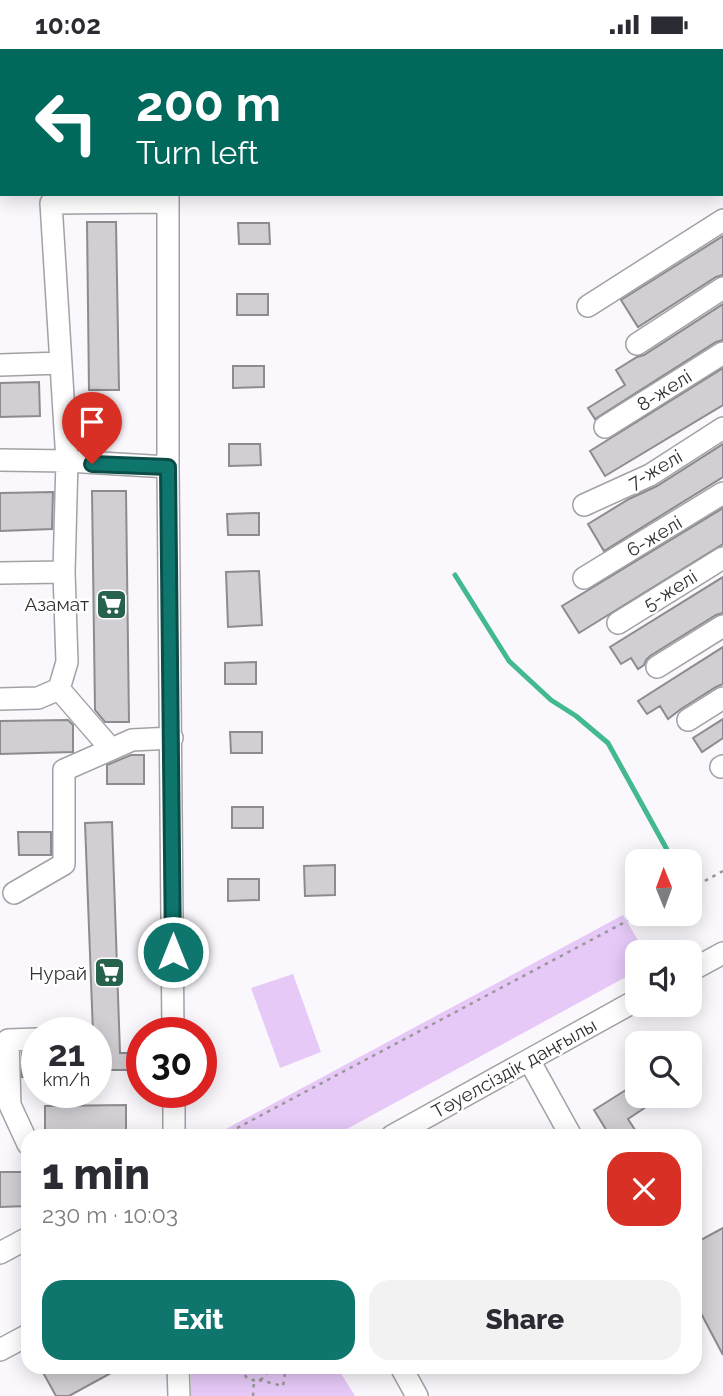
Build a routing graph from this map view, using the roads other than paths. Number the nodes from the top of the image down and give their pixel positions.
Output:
1 (168, 198) edge
2 (51, 199) edge
3 (723, 220) edge
4 (723, 288) edge
5 (589, 306) dead end
6 (637, 344) dead end
7 (723, 353) edge
8 (61, 363) junction
9 (0, 365) edge
10 (605, 427) dead end
11 (723, 428) edge
12 (0, 460) edge
13 (68, 461) junction
14 (168, 467) junction
15 (723, 493) edge
16 (584, 505) dead end
17 (723, 558) edge
18 (64, 572) junction
19 (0, 573) edge
20 (584, 578) dead end
21 (618, 623) dead end
22 (723, 626) edge
23 (657, 667) dead end
24 (59, 689) junction
25 (723, 698) edge
26 (0, 699) edge
27 (688, 720) dead end
28 (172, 739) junction
29 (111, 749) junction
30 (14, 893) dead end
31 (723, 953) edge
32 (702, 964) edge
33 (625, 1007) edge
34 (173, 1017) edge
35 (21, 1040) edge
36 (529, 1060) junction
37 (174, 1108) edge
38 (21, 1129) edge
39 (174, 1129) edge
40 (405, 1129) edge
41 (567, 1129) edge
42 (21, 1242) edge
43 (0, 1253) edge
44 (21, 1339) edge
45 (0, 1350) edge
46 (178, 1374) edge
47 (405, 1374) edge
48 (179, 1396) edge
49 (417, 1396) edge

1 - 2 street
1 - 14 street
2 - 8 street
3 - 5 street
4 - 6 street
7 - 10 street, 8-желі
8 - 9 street
8 - 13 street
11 - 16 street, 7-желі
12 - 13 street
13 - 14 street
13 - 18 street
14 - 28 street
15 - 20 street, 6-желі
17 - 21 street, 5-желі
18 - 19 street
18 - 24 street
22 - 23 street
24 - 26 street
24 - 29 street
25 - 27 street
28 - 29 street
28 - 34 street
29 - 30 street
31 - 32 street
33 - 36 street, Тәуелсіздік даңғылы
35 - 38 street
36 - 40 street, Тәуелсіздік даңғылы
36 - 41 street
37 - 39 street
42 - 43 street
44 - 45 street
46 - 48 street
47 - 49 street

